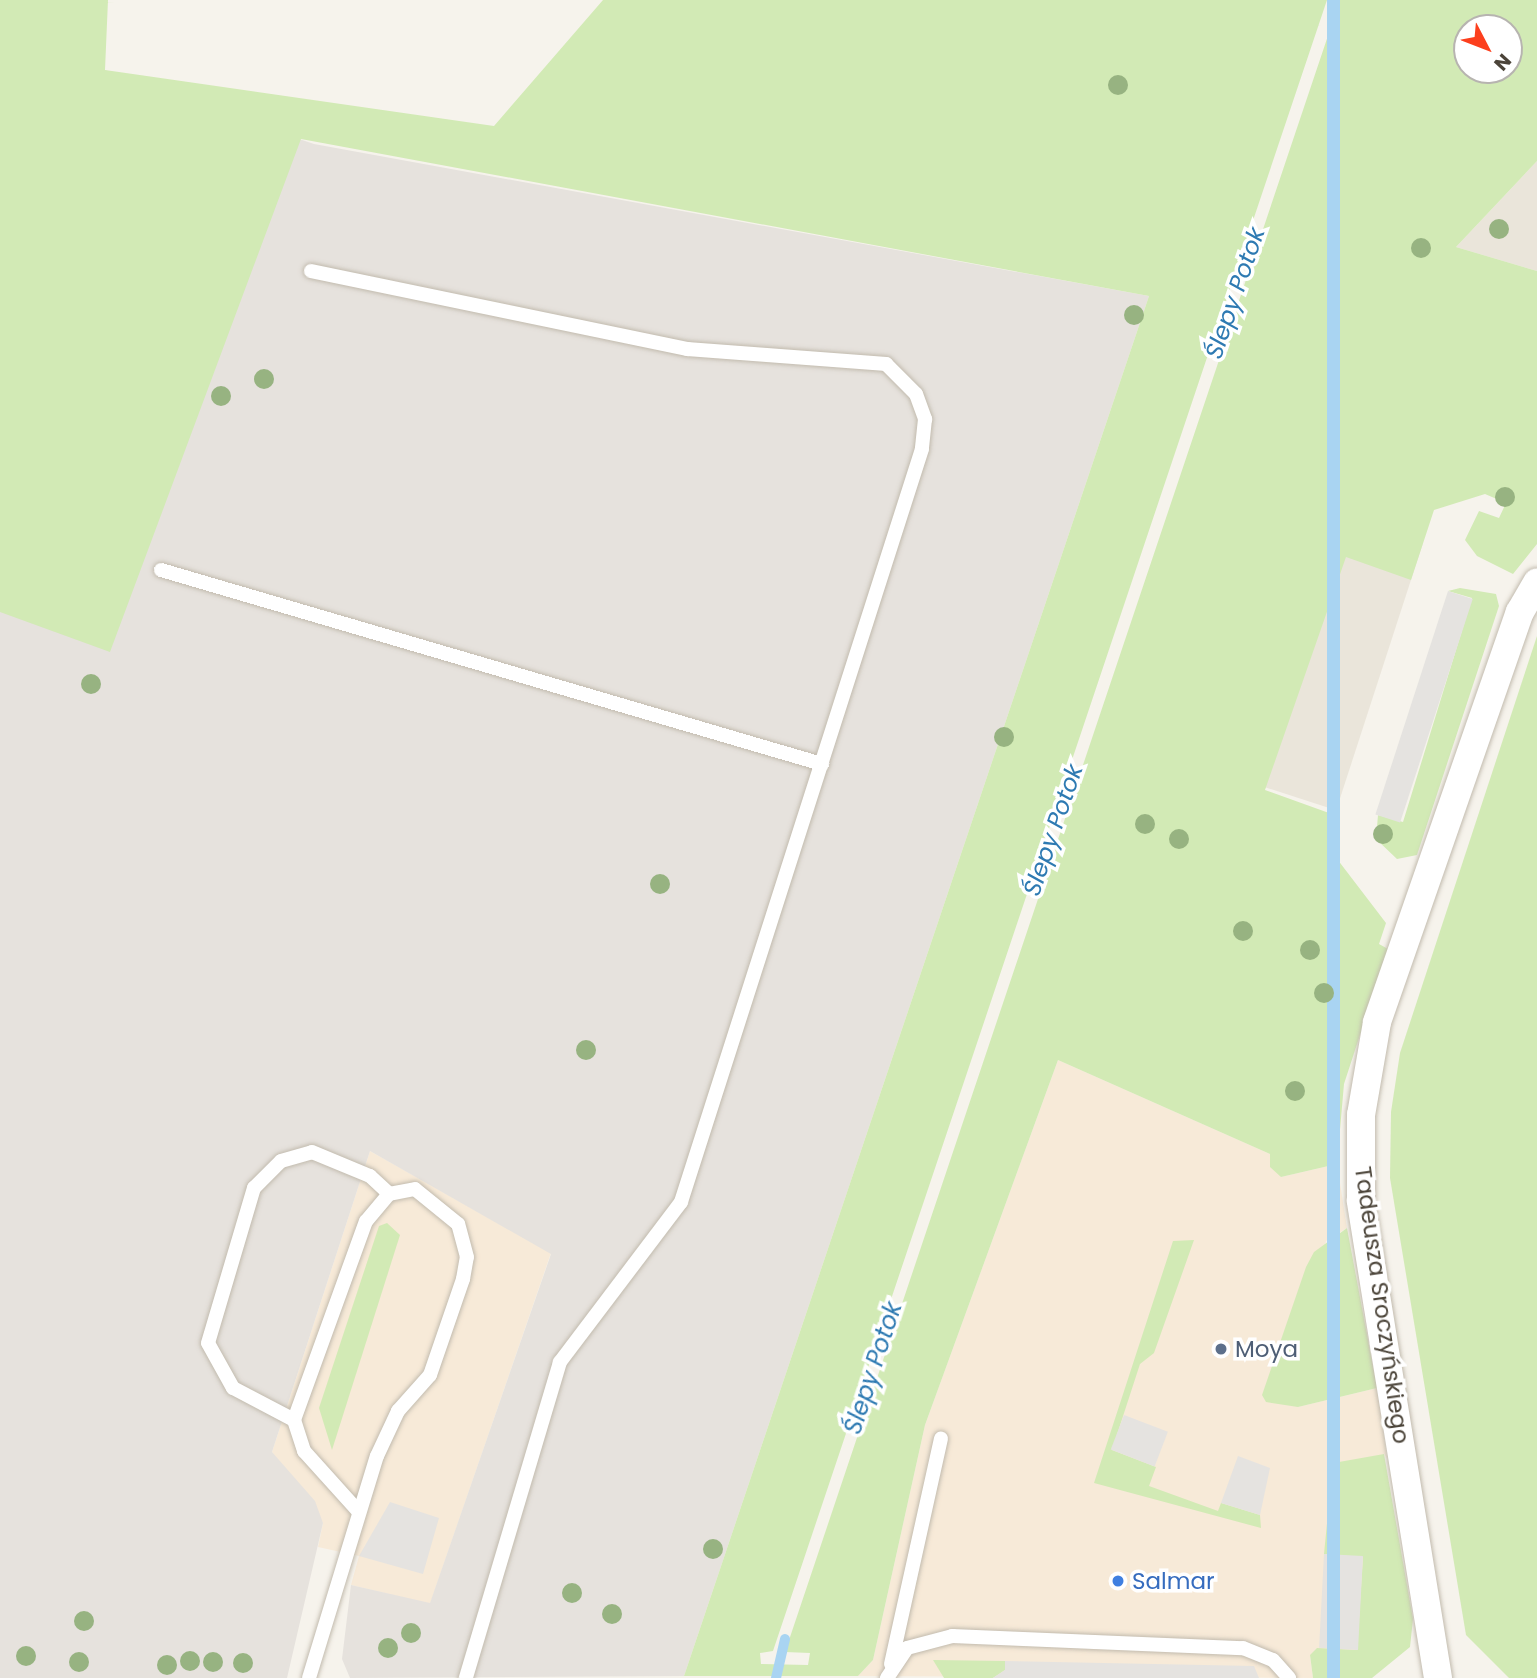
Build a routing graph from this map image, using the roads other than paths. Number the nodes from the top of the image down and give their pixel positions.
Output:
1 (311, 271) dead end
2 (162, 570) dead end
3 (1537, 582) edge
4 (822, 764) junction
5 (388, 1194) junction
6 (294, 1420) junction
7 (941, 1438) dead end
8 (359, 1512) junction
9 (889, 1673) edge
10 (309, 1678) edge
11 (467, 1678) edge
12 (1289, 1678) edge
13 (1438, 1678) edge

1 - 4 lane
2 - 4 lane
3 - 13 street, Tadeusza Sroczyńskiego
4 - 11 lane
5 - 6 lane
5 - 6 lane
5 - 8 lane
6 - 8 lane
7 - 9 lane
8 - 10 lane
9 - 12 lane

